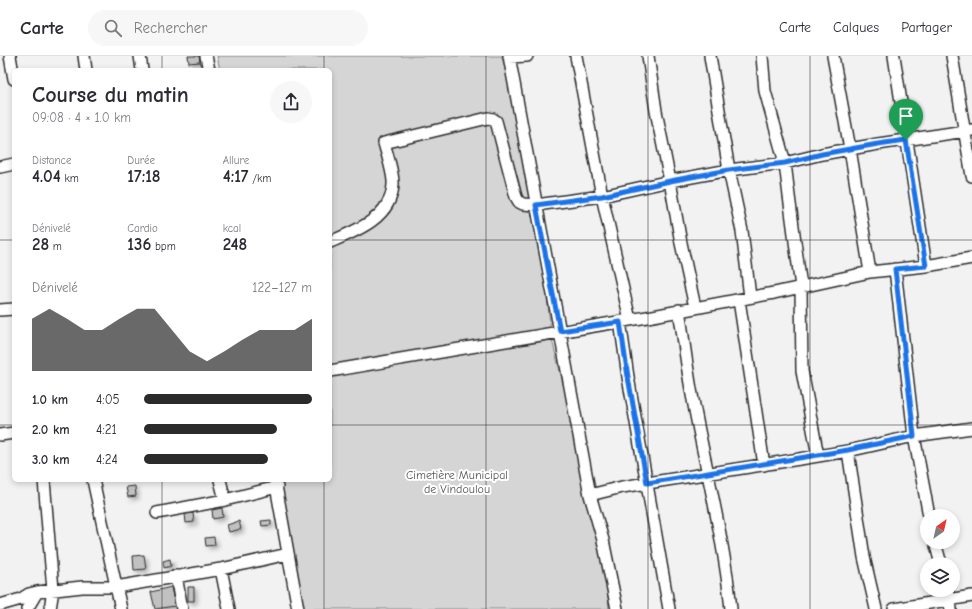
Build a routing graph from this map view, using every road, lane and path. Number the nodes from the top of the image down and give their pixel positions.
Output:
1 (10, 56) edge
2 (84, 56) edge
3 (140, 56) edge
4 (206, 56) edge
5 (509, 56) edge
6 (527, 56) edge
7 (576, 56) edge
8 (648, 56) edge
9 (710, 56) edge
10 (762, 56) edge
11 (833, 56) edge
12 (894, 56) edge
13 (952, 56) edge
14 (12, 68) edge
15 (86, 68) edge
16 (142, 68) edge
17 (209, 68) edge
18 (968, 131) edge
19 (906, 140) junction
20 (850, 149) junction
21 (785, 163) junction
22 (12, 164) edge
23 (0, 167) edge
24 (729, 170) junction
25 (972, 176) edge
26 (670, 181) junction
27 (602, 196) junction
28 (536, 205) junction
29 (332, 241) edge
30 (972, 258) edge
31 (926, 266) junction
32 (895, 269) junction
33 (870, 272) junction
34 (801, 287) junction
35 (750, 298) junction
36 (738, 300) junction
37 (695, 308) junction
38 (12, 309) edge
39 (0, 310) edge
40 (679, 310) junction
41 (625, 321) junction
42 (560, 331) junction
43 (332, 371) edge
44 (972, 428) edge
45 (12, 433) edge
46 (0, 435) edge
47 (914, 436) junction
48 (848, 450) junction
49 (818, 456) junction
50 (764, 465) junction
51 (709, 474) junction
52 (44, 482) edge
53 (92, 482) edge
54 (221, 482) edge
55 (647, 483) junction
56 (276, 484) edge
57 (590, 495) junction
58 (226, 500) junction
59 (928, 509) edge
60 (157, 513) dead end
61 (288, 554) junction
62 (221, 569) junction
63 (176, 576) junction
64 (116, 587) junction
65 (53, 590) junction
66 (37, 592) junction
67 (972, 596) edge
68 (949, 600) edge
69 (0, 604) edge
70 (27, 609) edge
71 (50, 609) edge
72 (121, 609) edge
73 (182, 609) edge
74 (229, 609) edge
75 (298, 609) edge
76 (617, 609) edge
77 (669, 609) edge
78 (731, 609) edge
79 (876, 609) edge
80 (894, 609) edge

1 - 14 street
2 - 15 street
3 - 16 street
4 - 17 street
5 - 6 street
5 - 28 street
7 - 27 street
8 - 26 street
9 - 24 street
10 - 21 street
11 - 20 street
12 - 19 street
13 - 18 street
18 - 19 street
18 - 25 street
19 - 20 street
19 - 31 street
20 - 21 street
20 - 33 street
21 - 24 street
21 - 34 street
22 - 23 street
24 - 26 street
24 - 35 street
26 - 27 street
26 - 37 street
27 - 28 street
27 - 41 street
28 - 29 street
28 - 42 street
30 - 31 street
31 - 32 street
32 - 33 street
32 - 47 street
33 - 34 street
34 - 35 street
34 - 49 street
35 - 36 street
36 - 37 street
36 - 50 street
37 - 40 street
38 - 39 street
40 - 41 street
40 - 51 street
41 - 42 street
41 - 55 street
42 - 43 street
42 - 57 street
44 - 47 street
45 - 46 street
47 - 48 street
47 - 59 street
48 - 49 street
48 - 79 street
49 - 50 street
50 - 51 street
51 - 55 street
51 - 78 street
52 - 65 street
53 - 64 street
54 - 58 street
55 - 57 street
55 - 77 street
56 - 58 street
56 - 61 street
57 - 76 street
58 - 60 street
61 - 62 street
61 - 75 street
62 - 63 street
62 - 74 street
63 - 64 street
63 - 73 street
64 - 65 street
64 - 72 street
65 - 66 street
65 - 71 street
66 - 69 street
66 - 70 street
67 - 68 street
68 - 80 street

